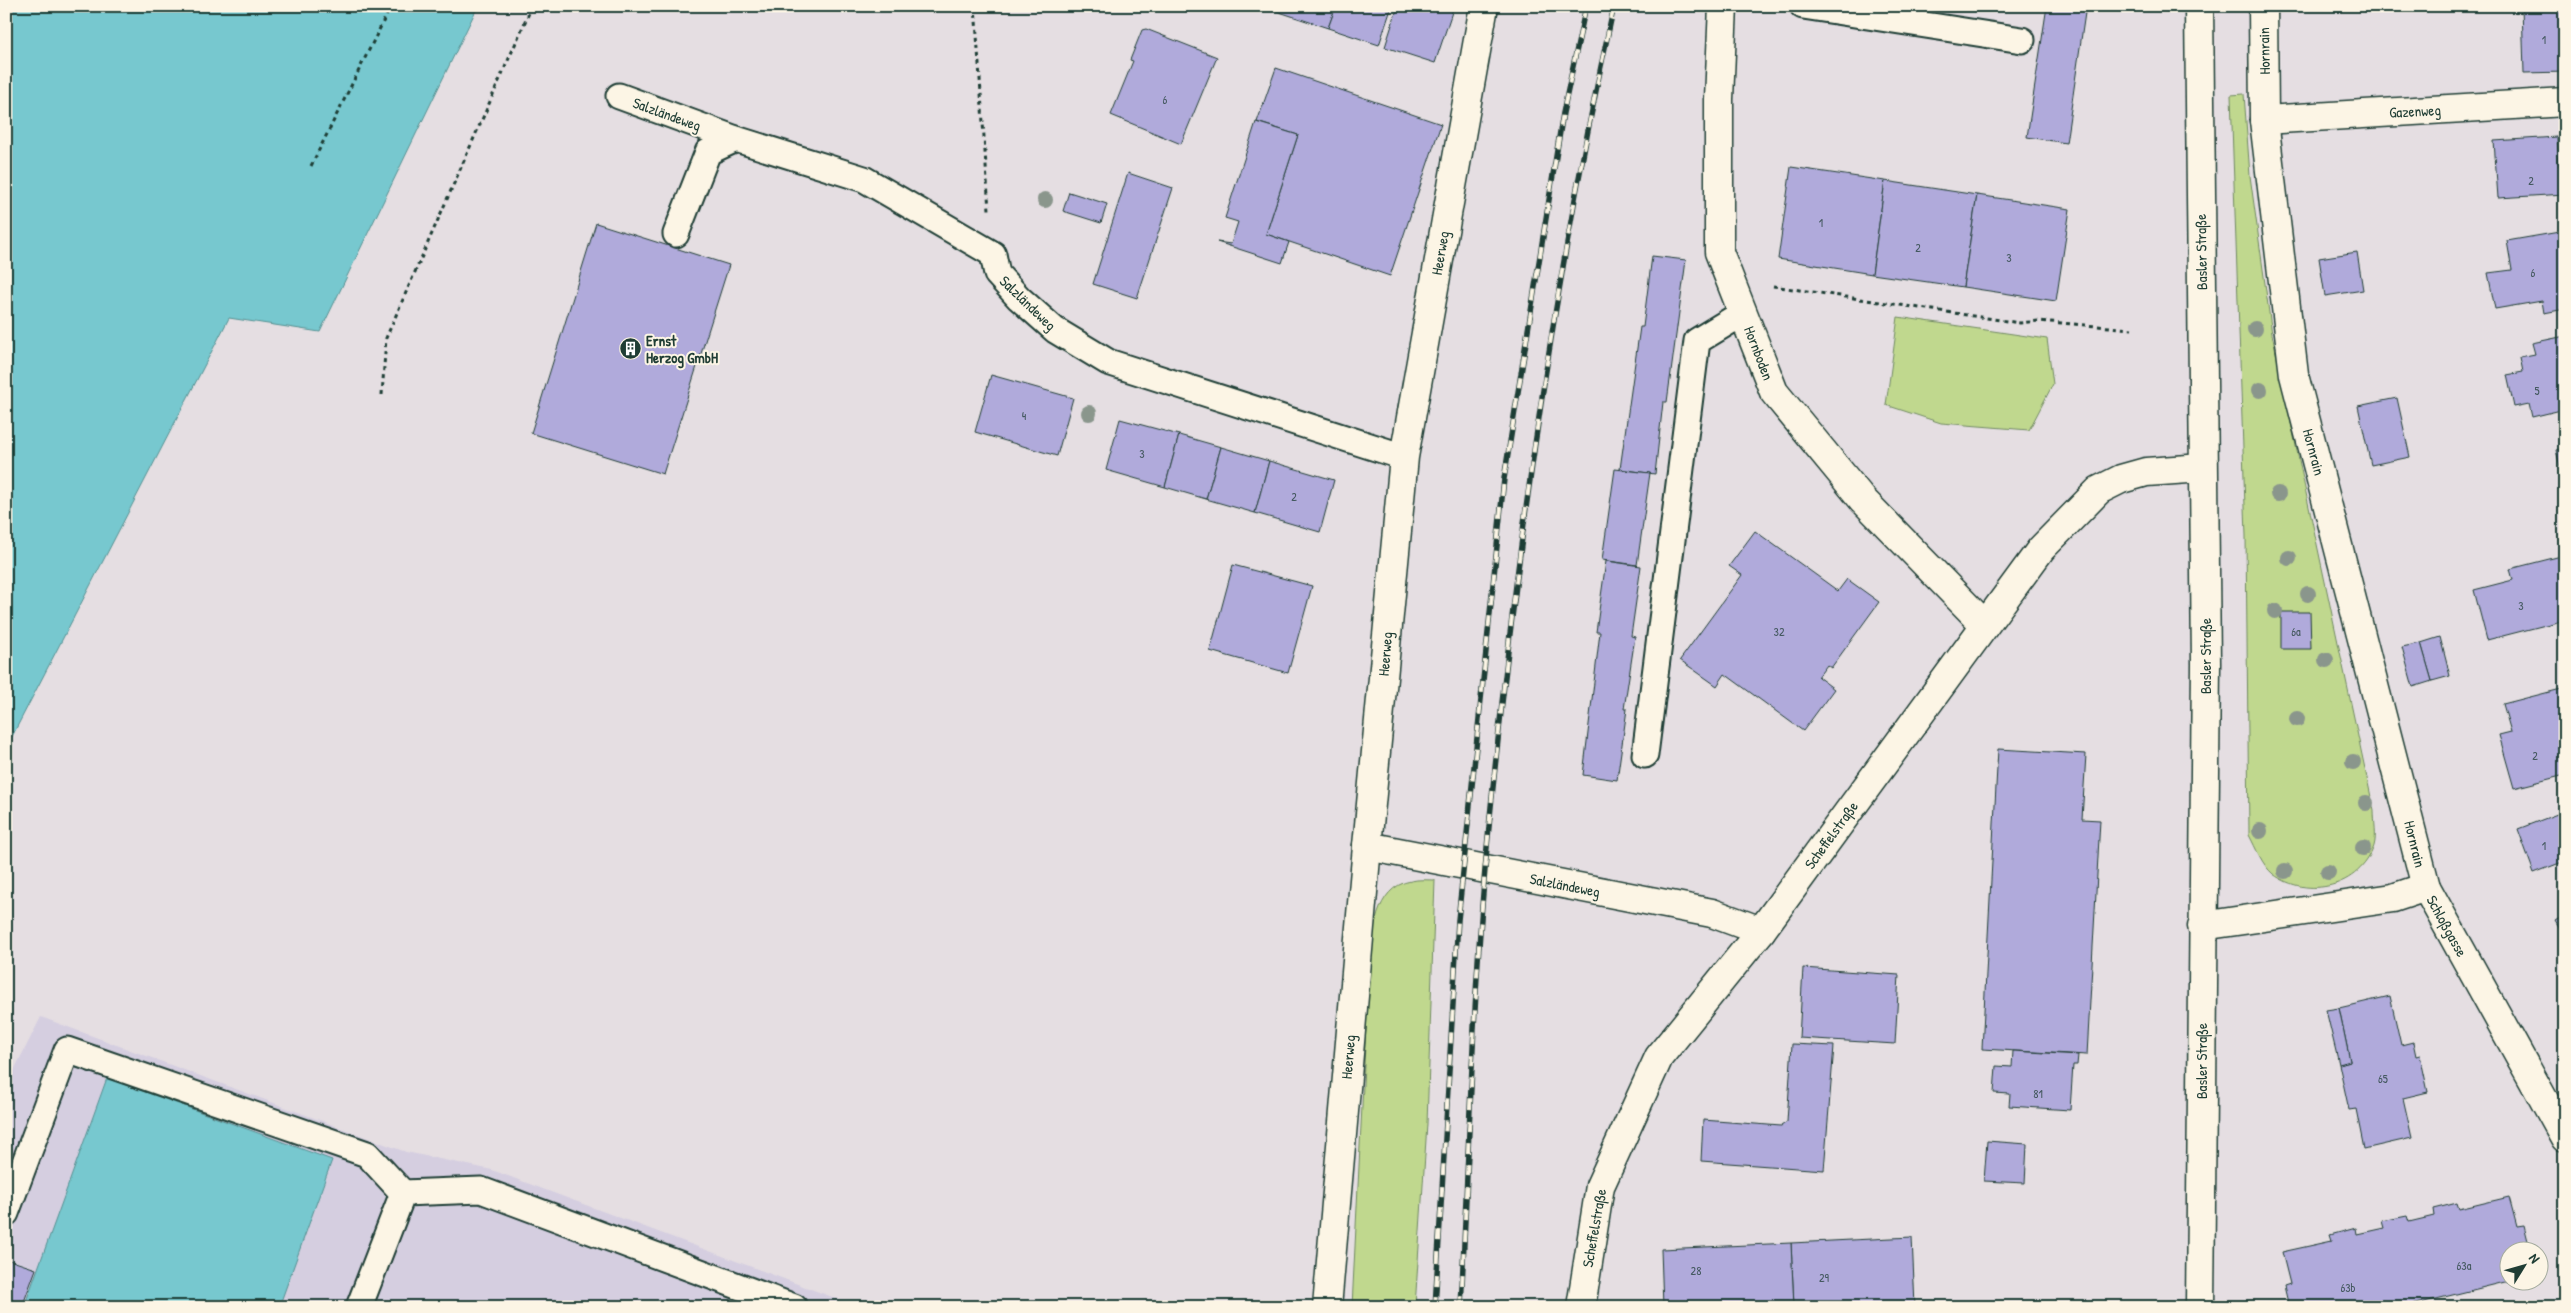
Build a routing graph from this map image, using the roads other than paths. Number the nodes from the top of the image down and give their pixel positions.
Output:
1 (1484, 6) edge
2 (1724, 6) edge
3 (1803, 6) edge
4 (2199, 6) edge
5 (2263, 6) edge
6 (2022, 40) dead end
7 (619, 96) dead end
8 (2565, 102) edge
9 (2264, 120) junction
10 (736, 139) junction
11 (676, 234) dead end
12 (1738, 302) junction
13 (1404, 457) junction
14 (2203, 468) junction
15 (1984, 624) junction
16 (1645, 756) dead end
17 (1367, 846) junction
18 (2426, 887) junction
19 (2202, 926) junction
20 (1761, 932) junction
21 (2565, 1138) edge
22 (403, 1193) junction
23 (6, 1213) edge
24 (359, 1307) edge
25 (794, 1307) edge
26 (1327, 1307) edge
27 (1581, 1307) edge
28 (2200, 1307) edge

1 - 13 street, Heerweg
2 - 12 street, Hornboden
3 - 6 lane
4 - 14 street, Basler Straße
5 - 9 street, Hornrain
7 - 10 lane, Salzländeweg
8 - 9 street, Gazenweg
9 - 18 street, Hornrain
10 - 11 lane
10 - 13 lane, Salzländeweg
12 - 15 street, Hornboden
12 - 16 lane
13 - 17 street, Heerweg
14 - 15 street, Scheffelstraße
14 - 19 street, Basler Straße
15 - 20 street, Scheffelstraße
17 - 20 street, Salzländeweg
17 - 26 street, Heerweg
18 - 19 street, Schloßgasse
18 - 21 street, Schloßgasse
19 - 28 street, Basler Straße
20 - 27 street, Scheffelstraße
22 - 23 lane
22 - 24 lane
22 - 25 lane

